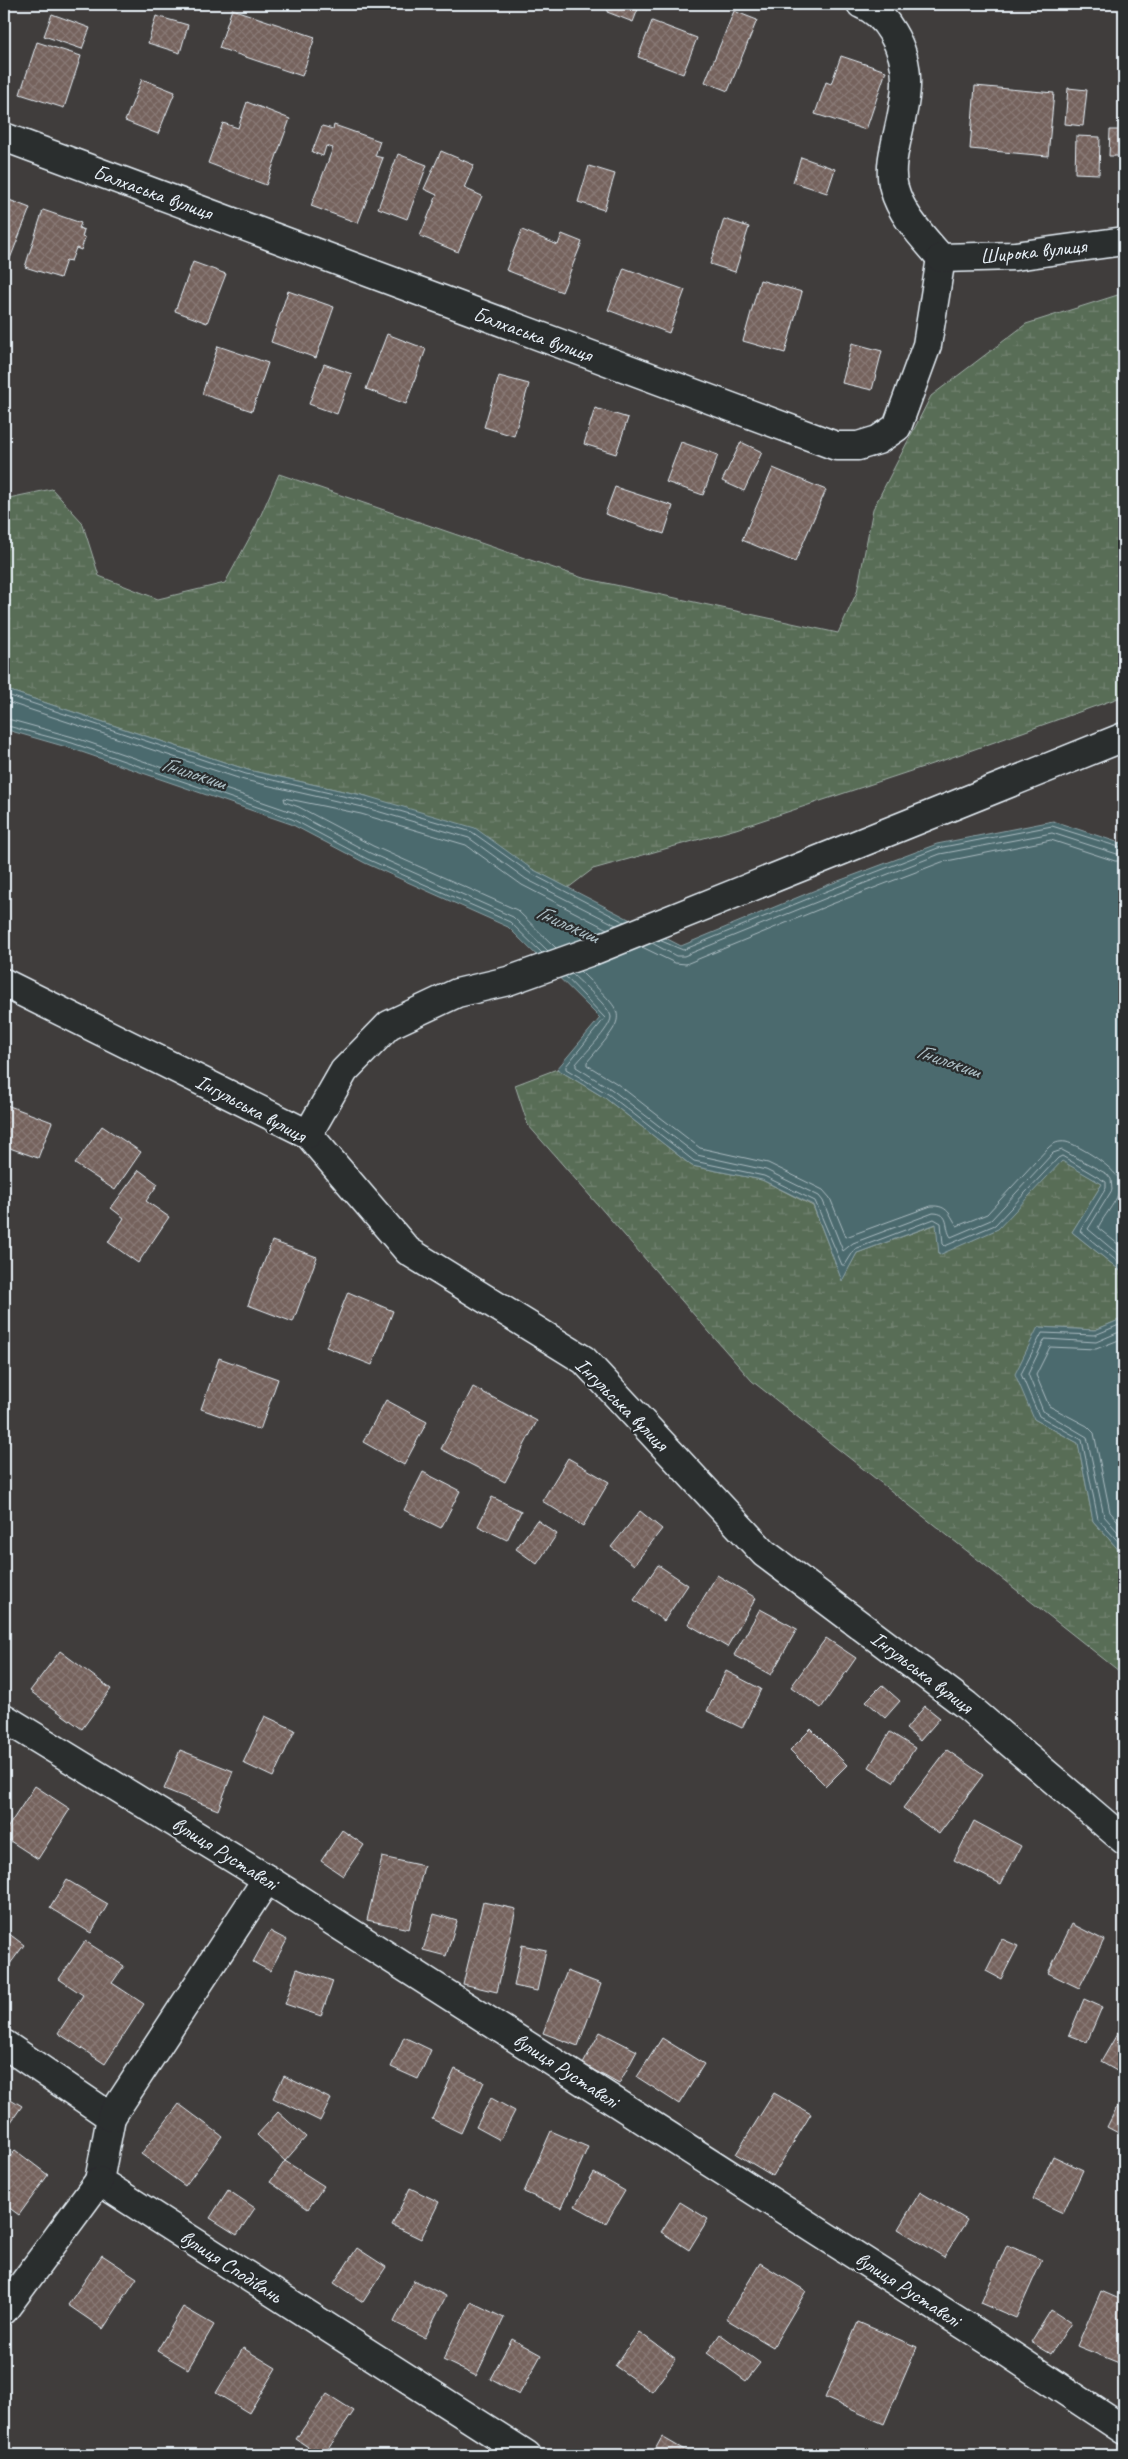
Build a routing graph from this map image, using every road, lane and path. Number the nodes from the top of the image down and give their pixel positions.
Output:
1 (861, 4) edge
2 (4, 136) edge
3 (1124, 241) edge
4 (941, 258) junction
5 (1124, 737) edge
6 (4, 983) edge
7 (308, 1134) junction
8 (4, 1718) edge
9 (1124, 1840) edge
10 (267, 1879) junction
11 (4, 2044) edge
12 (111, 2116) junction
13 (99, 2182) junction
14 (4, 2310) edge
15 (1124, 2430) edge
16 (527, 2455) edge

1 - 4 street
2 - 4 street, Балхаська вулиця
3 - 4 street, Широка вулиця
5 - 7 street
6 - 7 street, Інгульська вулиця
7 - 9 street, Інгульська вулиця
8 - 10 street, вулиця Руставелі
10 - 12 street
10 - 15 street, вулиця Руставелі
11 - 12 street
12 - 13 street
13 - 14 street
13 - 16 street, вулиця Сподівань

